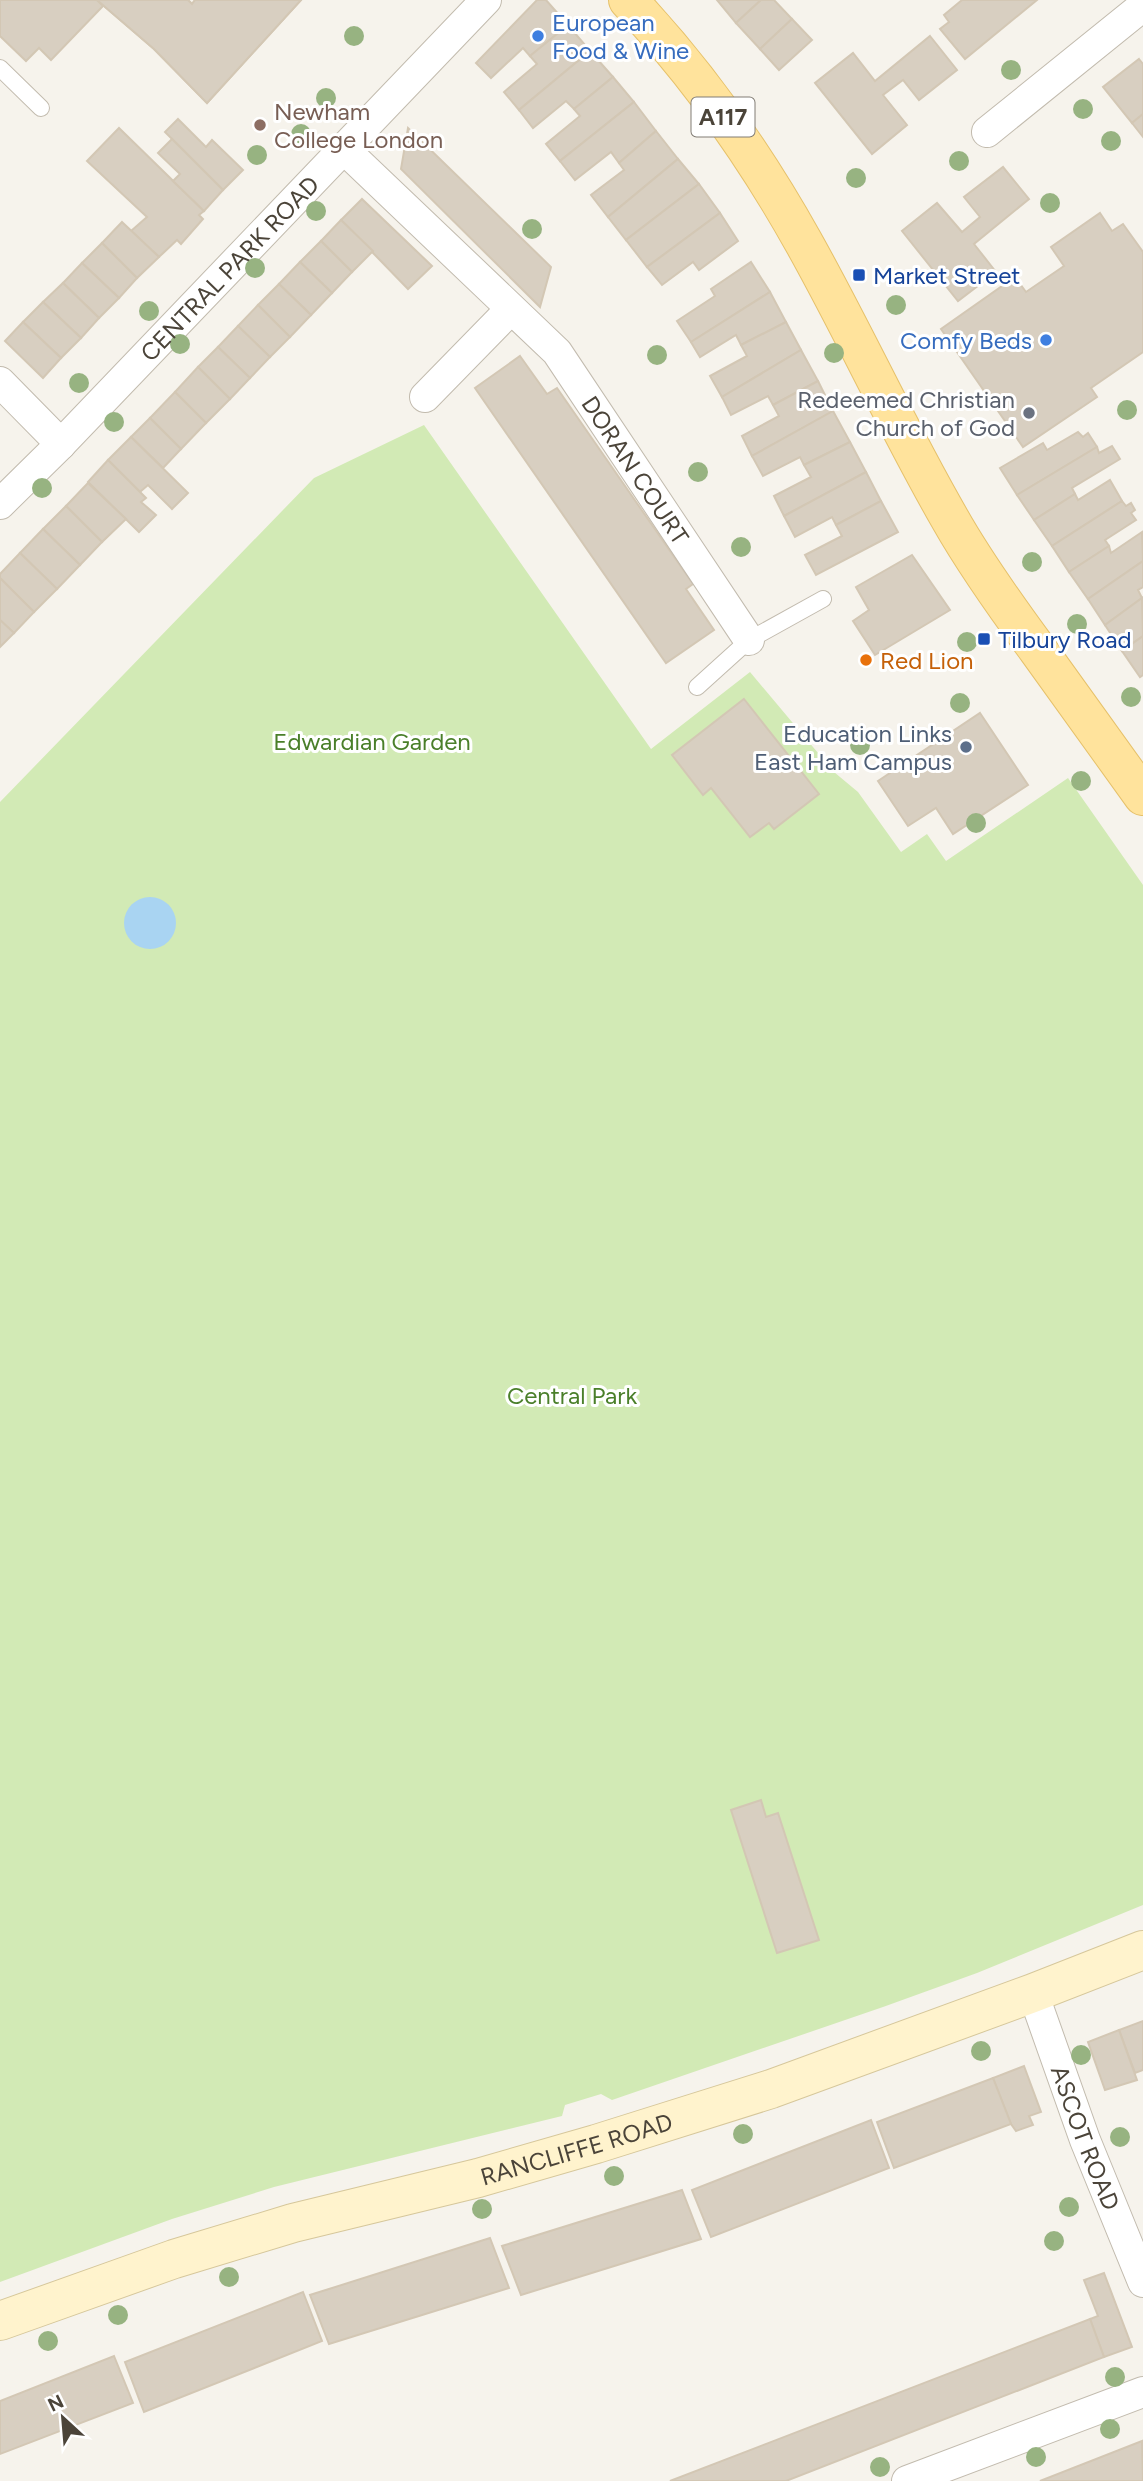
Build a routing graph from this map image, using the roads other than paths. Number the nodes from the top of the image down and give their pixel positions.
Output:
1 (486, 0) edge
2 (628, 0) edge
3 (1138, 5) edge
4 (0, 68) edge
5 (41, 108) dead end
6 (987, 132) dead end
7 (344, 149) junction
8 (511, 309) junction
9 (0, 382) edge
10 (425, 397) dead end
11 (61, 443) junction
12 (0, 504) edge
13 (824, 599) dead end
14 (749, 640) junction
15 (697, 687) dead end
16 (1143, 796) edge
17 (1143, 1950) edge
18 (1033, 1993) junction
19 (1143, 2282) edge
20 (0, 2321) edge
21 (1143, 2392) edge
22 (907, 2481) edge

1 - 7 street, CENTRAL PARK ROAD
2 - 16 main road, A117
3 - 6 street
4 - 5 lane
7 - 8 street, DORAN COURT
7 - 11 street, CENTRAL PARK ROAD
8 - 10 street
8 - 14 street, DORAN COURT
9 - 11 street
11 - 12 street, CENTRAL PARK ROAD
13 - 14 lane
14 - 15 lane
17 - 18 main road, RANCLIFFE ROAD
18 - 19 street, ASCOT ROAD
18 - 20 main road, RANCLIFFE ROAD
21 - 22 street

